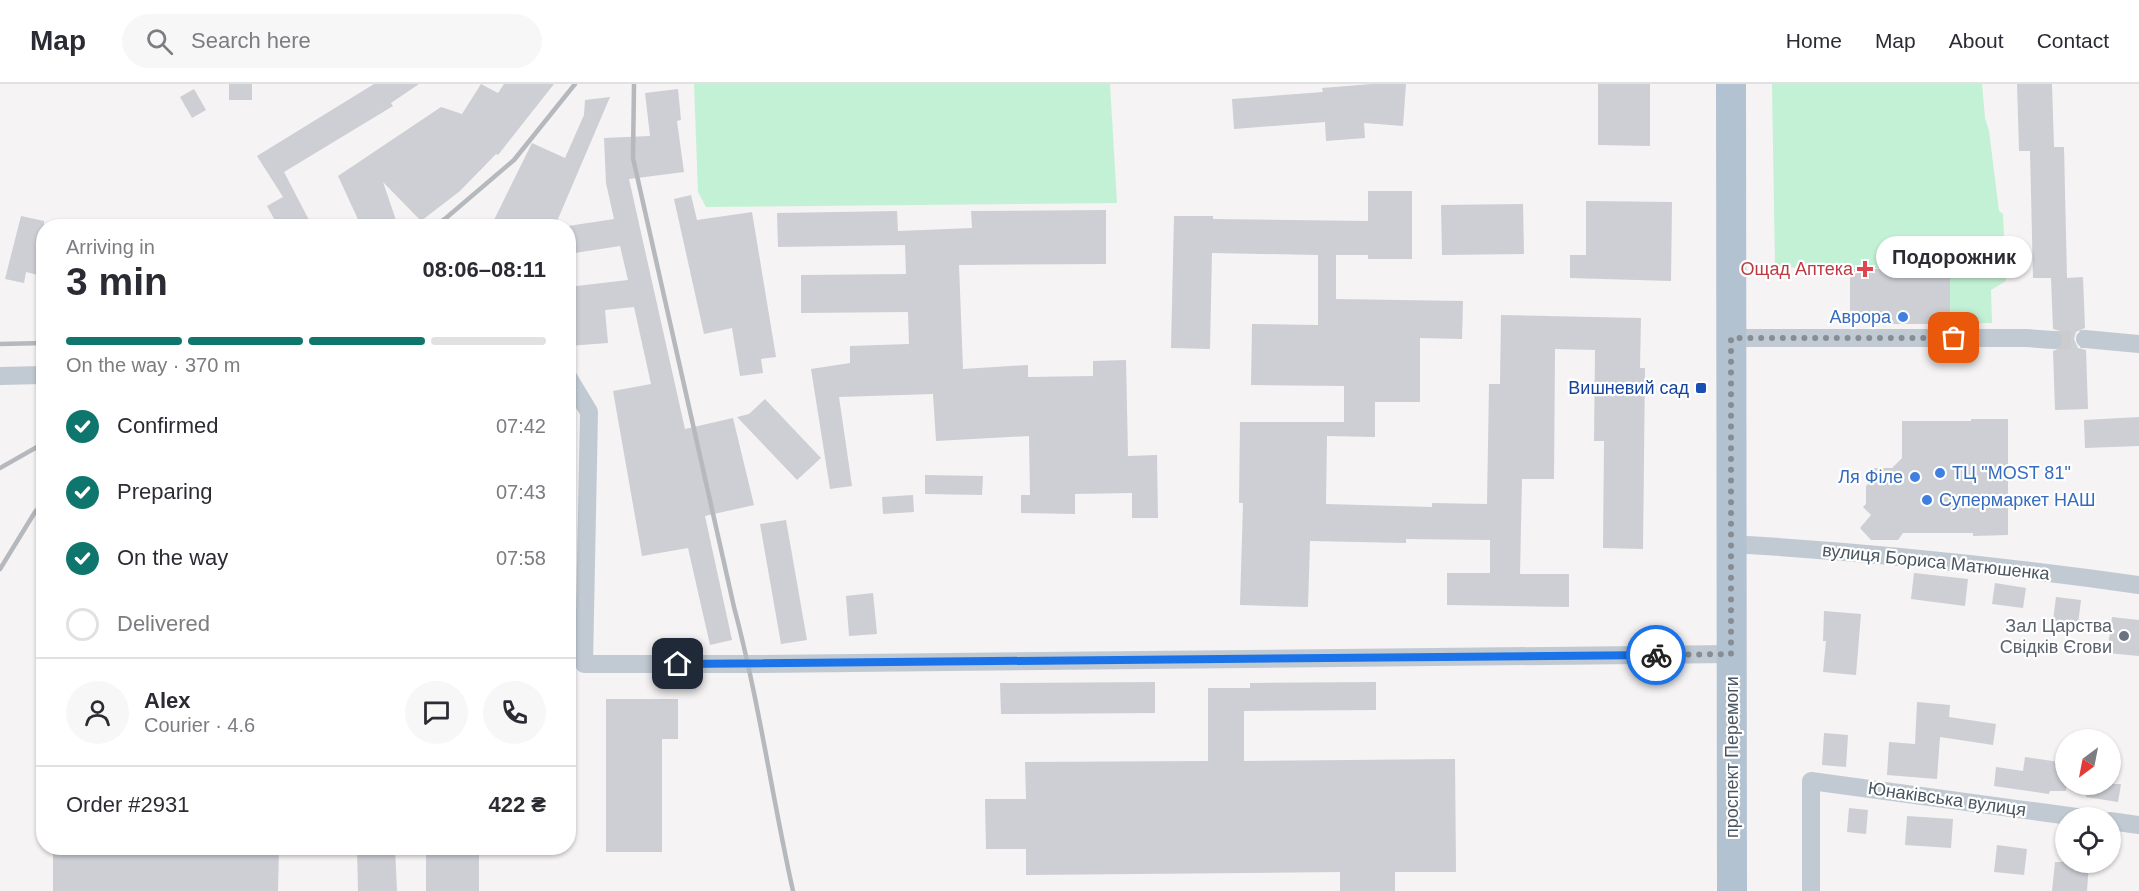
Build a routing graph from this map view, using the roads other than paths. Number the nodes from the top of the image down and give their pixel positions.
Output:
1 (1731, 84) edge
2 (1731, 338) junction
3 (2085, 339) tunnel mouth
4 (2053, 340) tunnel mouth
5 (2139, 344) edge
6 (36, 375) edge
7 (0, 376) edge
8 (576, 390) edge
9 (1732, 544) junction
10 (2139, 585) edge
11 (1731, 654) junction
12 (2055, 814) edge
13 (2121, 823) edge
14 (2139, 825) edge
15 (1732, 891) edge
16 (1811, 891) edge

1 - 2 main road, проспект Перемоги
2 - 4 street
2 - 9 main road, проспект Перемоги
3 - 5 street
6 - 7 street
8 - 11 street
9 - 10 street, вулиця Бориса Матюшенка
9 - 11 main road, проспект Перемоги
11 - 15 main road, проспект Перемоги
12 - 16 street, Юнаківська вулиця
13 - 14 street

